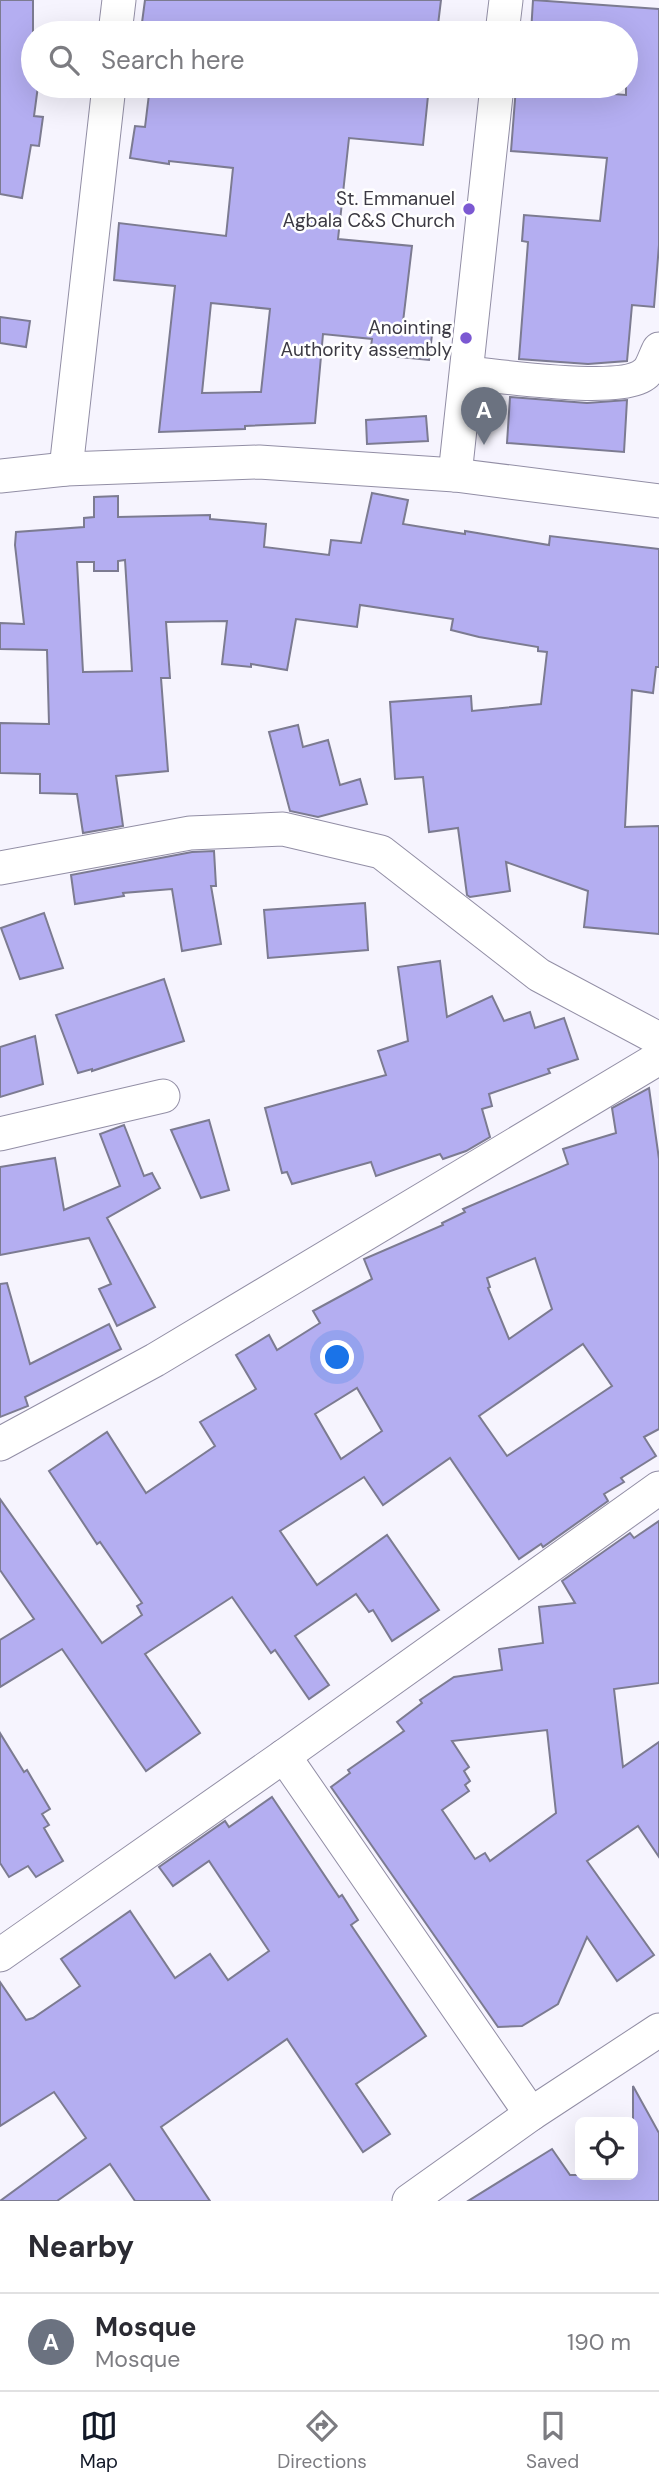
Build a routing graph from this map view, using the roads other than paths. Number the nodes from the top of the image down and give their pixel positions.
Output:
1 (118, 0) edge
2 (506, 0) edge
3 (116, 21) edge
4 (503, 21) edge
5 (108, 98) edge
6 (496, 98) edge
7 (659, 349) edge
8 (467, 373) junction
9 (66, 469) junction
10 (455, 475) junction
11 (0, 476) edge
12 (659, 500) edge
13 (0, 868) edge
14 (659, 1039) edge
15 (659, 1058) edge
16 (163, 1096) dead end
17 (0, 1134) edge
18 (0, 1444) edge
19 (659, 1488) edge
20 (284, 1756) junction
21 (0, 1955) edge
22 (659, 2030) edge
23 (531, 2115) junction
24 (409, 2201) edge

1 - 3 street
2 - 4 street
5 - 9 street
6 - 8 street
7 - 8 street
8 - 10 street
9 - 10 street
9 - 11 street
10 - 12 street
13 - 14 street
15 - 18 street
16 - 17 street
19 - 20 street
20 - 21 street
20 - 23 street
22 - 23 street
23 - 24 street

